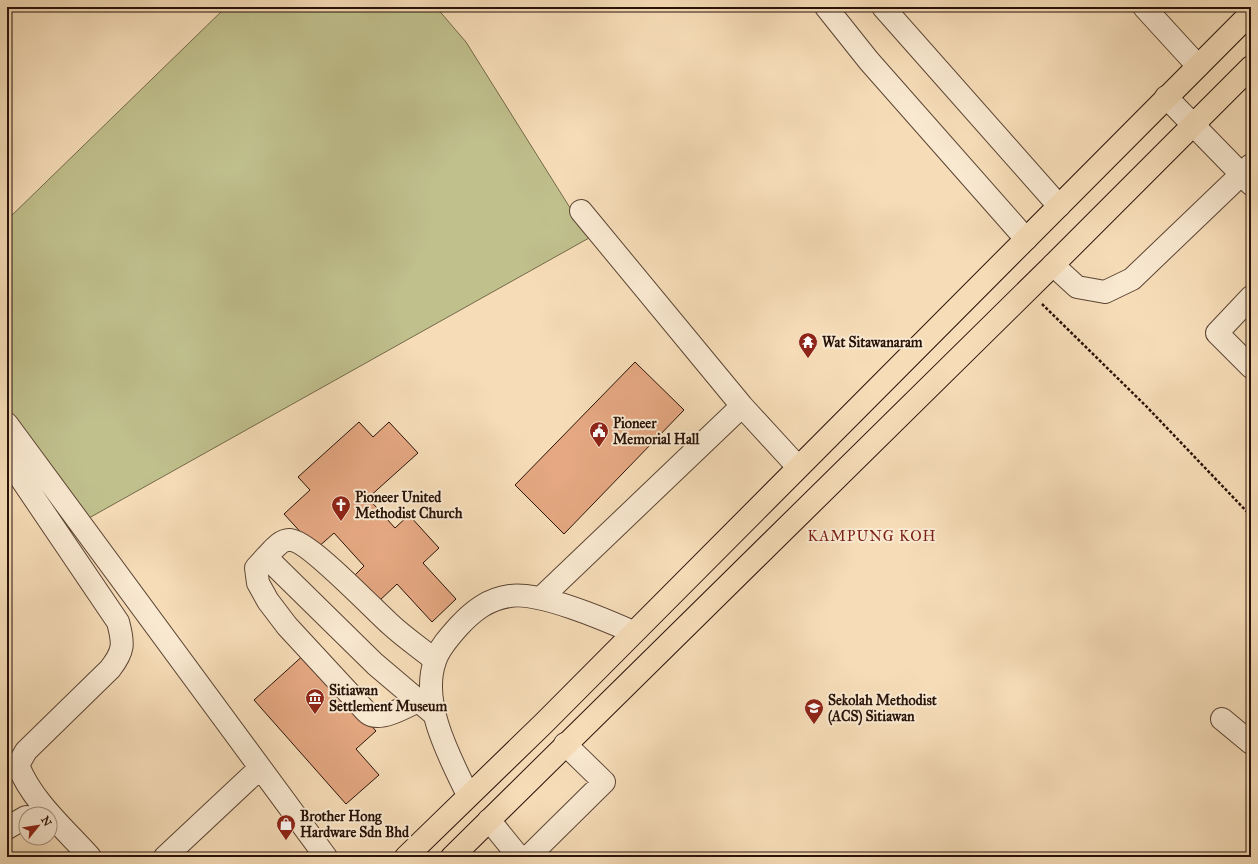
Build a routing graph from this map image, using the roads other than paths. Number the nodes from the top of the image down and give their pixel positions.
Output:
1 (826, 7) edge
2 (883, 7) edge
3 (1144, 7) edge
4 (1251, 13) edge
5 (1198, 66) junction
6 (1251, 67) edge
7 (1166, 97) junction
8 (1193, 125) junction
9 (1248, 174) edge
10 (1059, 206) junction
11 (581, 212) dead end
12 (1026, 239) junction
13 (1053, 264) junction
14 (1251, 297) edge
15 (1251, 367) edge
16 (742, 406) junction
17 (7, 424) edge
18 (7, 458) edge
19 (798, 467) junction
20 (266, 557) junction
21 (541, 598) junction
22 (633, 632) junction
23 (435, 660) junction
24 (426, 707) junction
25 (1222, 720) dead end
26 (544, 722) junction
27 (1251, 743) edge
28 (565, 744) junction
29 (260, 768) junction
30 (468, 795) junction
31 (37, 806) edge
32 (489, 820) junction
33 (18, 822) edge
34 (7, 828) edge
35 (58, 828) edge
36 (321, 855) edge
37 (90, 857) edge
38 (165, 857) edge
39 (406, 857) edge
40 (452, 857) edge
41 (519, 857) edge
42 (528, 857) edge

1 - 12 street
2 - 10 street
3 - 5 street
4 - 5 highway
5 - 7 highway
6 - 8 highway
7 - 8 street
7 - 10 highway
8 - 9 street
8 - 13 highway
9 - 13 street
10 - 12 highway
11 - 16 street
12 - 19 highway
13 - 28 highway
14 - 15 street
16 - 19 street
16 - 21 street
17 - 29 street
18 - 31 street
19 - 22 highway
20 - 23 street
20 - 24 street
20 - 24 street
21 - 22 street
21 - 23 street
22 - 26 highway
23 - 24 street
24 - 30 street
25 - 27 street
26 - 28 highway
26 - 30 highway
28 - 32 highway
28 - 42 street
29 - 36 street
29 - 38 street
30 - 39 highway
32 - 40 highway
32 - 41 street
33 - 34 street
35 - 37 street

